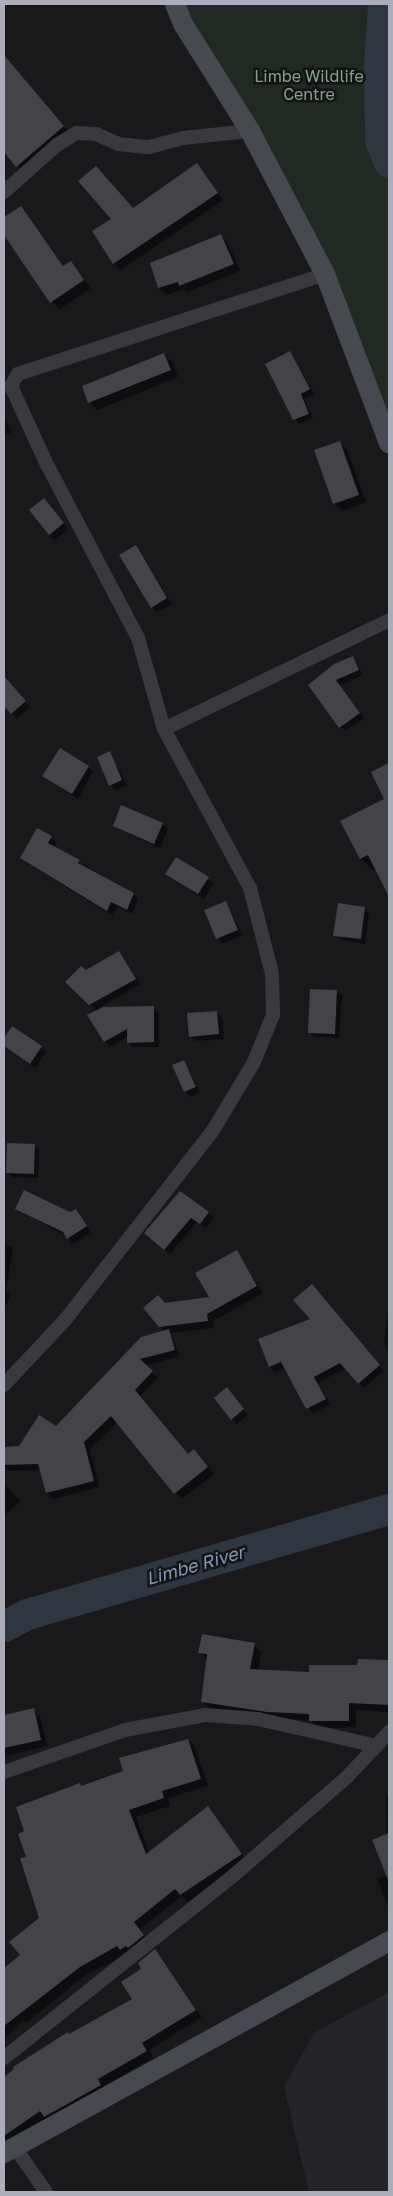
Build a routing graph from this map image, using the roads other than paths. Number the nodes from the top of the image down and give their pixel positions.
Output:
1 (175, 4) edge
2 (250, 131) junction
3 (4, 192) edge
4 (325, 274) junction
5 (389, 443) edge
6 (389, 620) edge
7 (164, 729) junction
8 (4, 1385) edge
9 (389, 1732) edge
10 (377, 1746) junction
11 (4, 1772) edge
12 (389, 1942) edge
13 (4, 2058) edge
14 (9, 2150) edge
15 (46, 2192) edge

1 - 2 street
2 - 3 street
2 - 4 street
4 - 5 street
4 - 7 street
6 - 7 street
7 - 8 street
9 - 10 street
10 - 11 street
10 - 13 street
12 - 14 street
14 - 15 street

